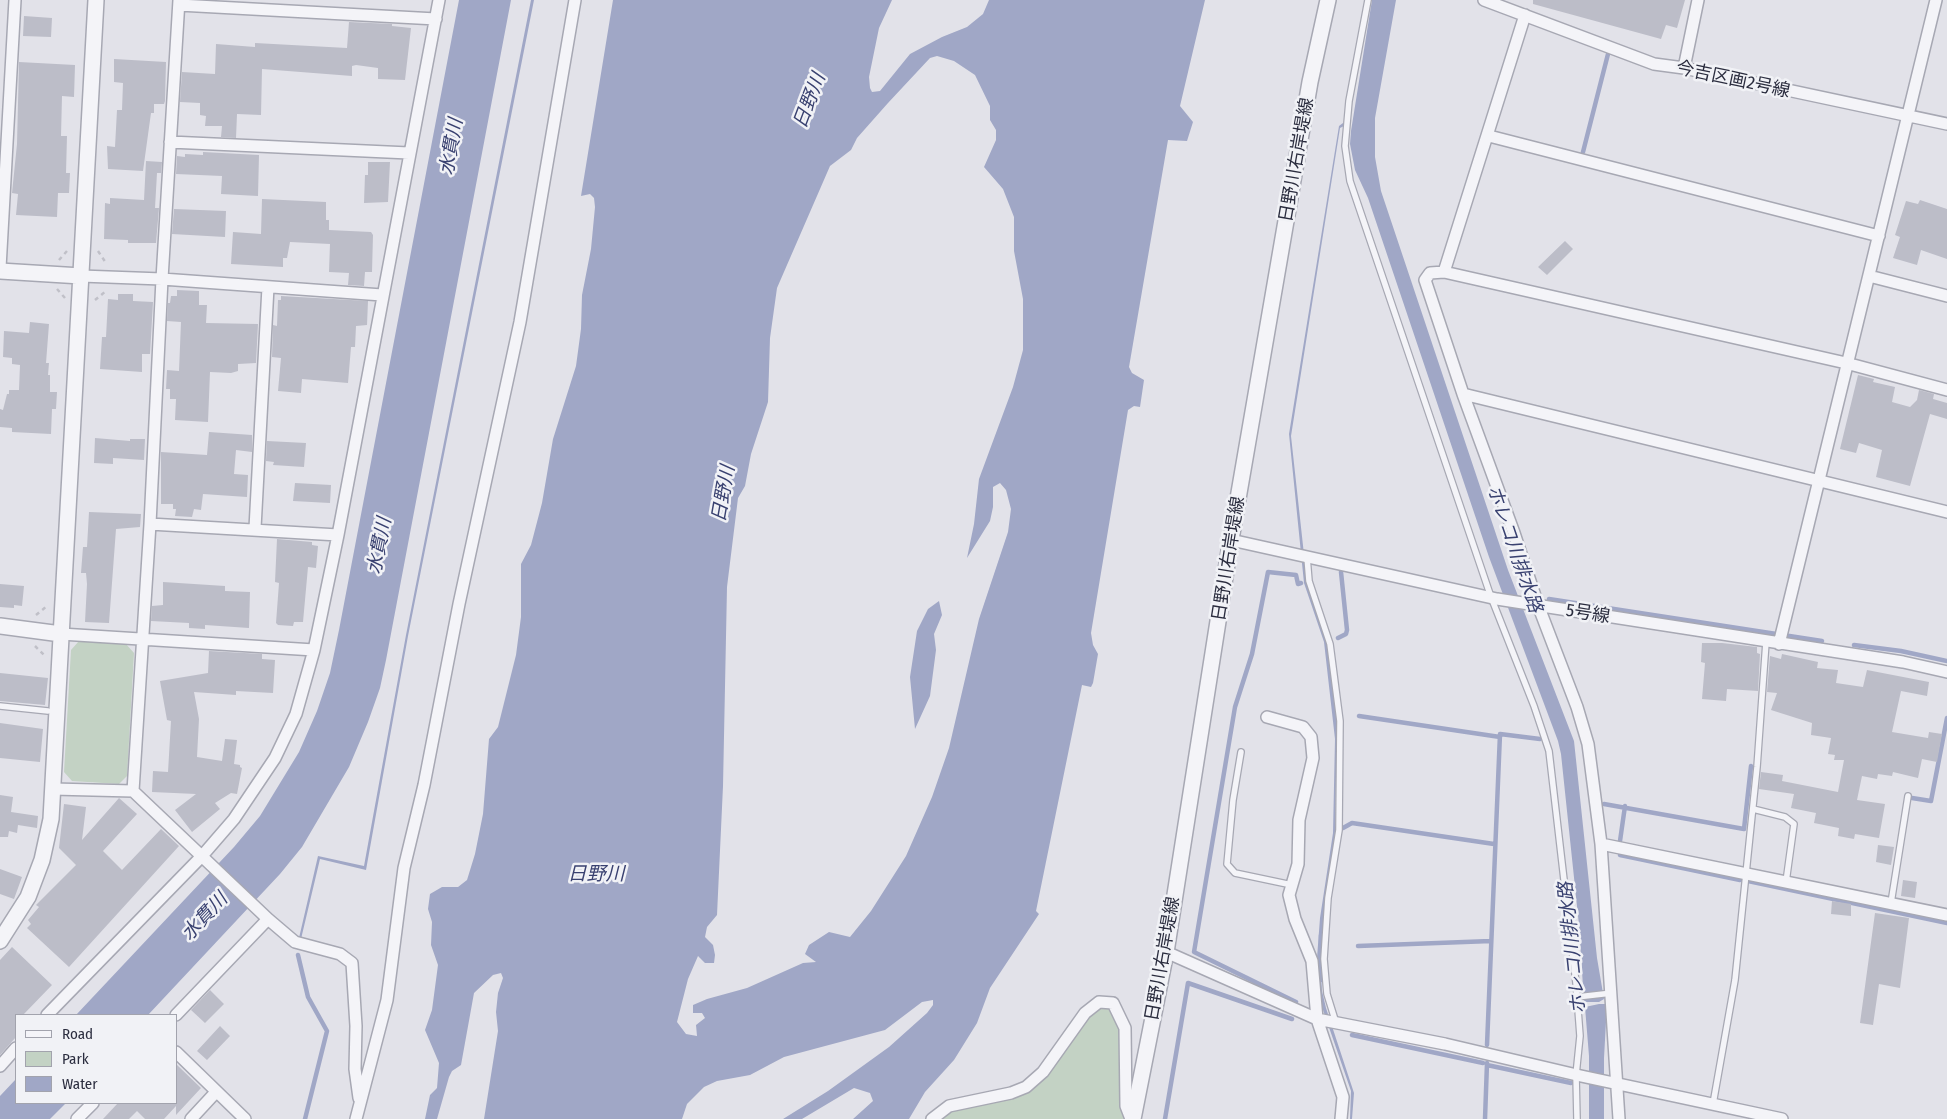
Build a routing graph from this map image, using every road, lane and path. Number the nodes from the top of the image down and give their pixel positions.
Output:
1 (15, 0) edge
2 (96, 0) edge
3 (439, 0) edge
4 (575, 0) edge
5 (1328, 0) edge
6 (1368, 0) edge
7 (1484, 0) edge
8 (1698, 0) edge
9 (1936, 0) edge
10 (179, 2) edge
11 (1525, 15) junction
12 (436, 19) junction
13 (1684, 68) junction
14 (1908, 117) junction
15 (1947, 124) edge
16 (4, 133) edge
17 (1488, 136) junction
18 (170, 142) junction
19 (409, 153) junction
20 (1879, 236) junction
21 (71, 246) dead end
22 (96, 246) dead end
23 (54, 264) dead end
24 (112, 268) dead end
25 (0, 270) edge
26 (1444, 272) junction
27 (81, 276) junction
28 (1868, 276) junction
29 (162, 279) junction
30 (51, 284) dead end
31 (268, 287) junction
32 (108, 289) dead end
33 (382, 295) junction
34 (1947, 296) edge
35 (67, 301) dead end
36 (92, 304) dead end
37 (1846, 363) junction
38 (1947, 390) edge
39 (1463, 394) junction
40 (1817, 481) junction
41 (1947, 512) edge
42 (150, 524) junction
43 (255, 528) junction
44 (338, 534) junction
45 (1231, 540) junction
46 (1307, 557) junction
47 (1494, 598) junction
48 (50, 601) dead end
49 (1533, 604) junction
50 (33, 617) dead end
51 (0, 626) edge
52 (62, 634) junction
53 (142, 639) junction
54 (1766, 642) junction
55 (32, 643) dead end
56 (1779, 644) junction
57 (314, 650) junction
58 (48, 660) dead end
59 (1947, 672) edge
60 (0, 706) edge
61 (48, 711) dead end
62 (1267, 717) dead end
63 (1241, 752) dead end
64 (53, 789) junction
65 (133, 791) junction
66 (1908, 796) dead end
67 (1752, 808) junction
68 (1601, 844) junction
69 (205, 859) junction
70 (1744, 873) junction
71 (1786, 882) junction
72 (1292, 885) junction
73 (1890, 903) junction
74 (1947, 914) edge
75 (268, 919) junction
76 (0, 941) edge
77 (1166, 952) junction
78 (1612, 993) junction
79 (1577, 996) junction
80 (48, 1014) edge
81 (177, 1014) edge
82 (1317, 1019) junction
83 (1336, 1023) junction
84 (15, 1049) edge
85 (178, 1054) edge
86 (0, 1066) edge
87 (1578, 1076) junction
88 (1614, 1083) junction
89 (216, 1092) junction
90 (92, 1104) edge
91 (1713, 1104) junction
92 (360, 1105) junction
93 (77, 1119) edge
94 (191, 1119) edge
95 (246, 1119) edge
96 (356, 1119) edge
97 (932, 1119) edge
98 (1132, 1119) edge
99 (1341, 1119) edge
100 (1577, 1119) edge
101 (1619, 1119) edge
102 (1782, 1119) edge

1 - 16 street
2 - 27 street
3 - 12 street
4 - 92 street
5 - 45 street, 日野川右岸堤線
6 - 47 lane
7 - 11 street, 今吉区画2号線
8 - 13 street
9 - 14 street
10 - 12 street
10 - 18 street
11 - 13 street, 今吉区画2号線
11 - 17 street
12 - 19 street
13 - 14 street, 今吉区画2号線
14 - 15 street, 今吉区画2号線
14 - 20 street
16 - 25 street
17 - 20 street
17 - 26 street
18 - 19 street
18 - 29 street
19 - 33 street
20 - 28 street
21 - 23 path
22 - 24 path
25 - 27 street
26 - 37 street
26 - 39 street
27 - 29 street
27 - 52 street
28 - 34 street
28 - 37 street
29 - 31 street
29 - 42 street
30 - 35 path
31 - 33 street
31 - 43 street
32 - 36 path
33 - 44 street
37 - 38 street
37 - 40 street
39 - 40 street
39 - 49 street
40 - 41 street
40 - 56 street
42 - 43 street
42 - 53 street
43 - 44 street
44 - 57 street
45 - 46 street, 5号線
45 - 77 street, 日野川右岸堤線
46 - 47 street, 5号線
46 - 83 lane
47 - 49 street, 5号線
47 - 79 lane
48 - 50 path
49 - 54 street, 5号線
49 - 68 street
51 - 52 street
52 - 53 street
52 - 64 street
53 - 57 street
53 - 65 street
54 - 56 street, 5号線
54 - 67 lane
55 - 58 path
56 - 59 street, 5号線
57 - 69 street
60 - 61 lane
62 - 72 street
63 - 72 lane
64 - 65 street
64 - 76 street
65 - 69 street
66 - 73 lane
67 - 70 lane
67 - 71 lane
68 - 70 street
68 - 78 street
69 - 75 street
69 - 80 street
70 - 71 street
70 - 91 lane
71 - 73 street
72 - 82 street
73 - 74 street
75 - 81 street
75 - 92 street
77 - 82 street
77 - 98 street, 日野川右岸堤線
78 - 79 lane
78 - 88 street
79 - 87 lane
82 - 83 street
82 - 99 street
83 - 87 street
84 - 86 street
85 - 89 street
87 - 88 street
87 - 100 lane
88 - 91 street
88 - 101 street
89 - 94 street
89 - 95 street
90 - 93 street
91 - 102 street
92 - 96 street
97 - 98 street

